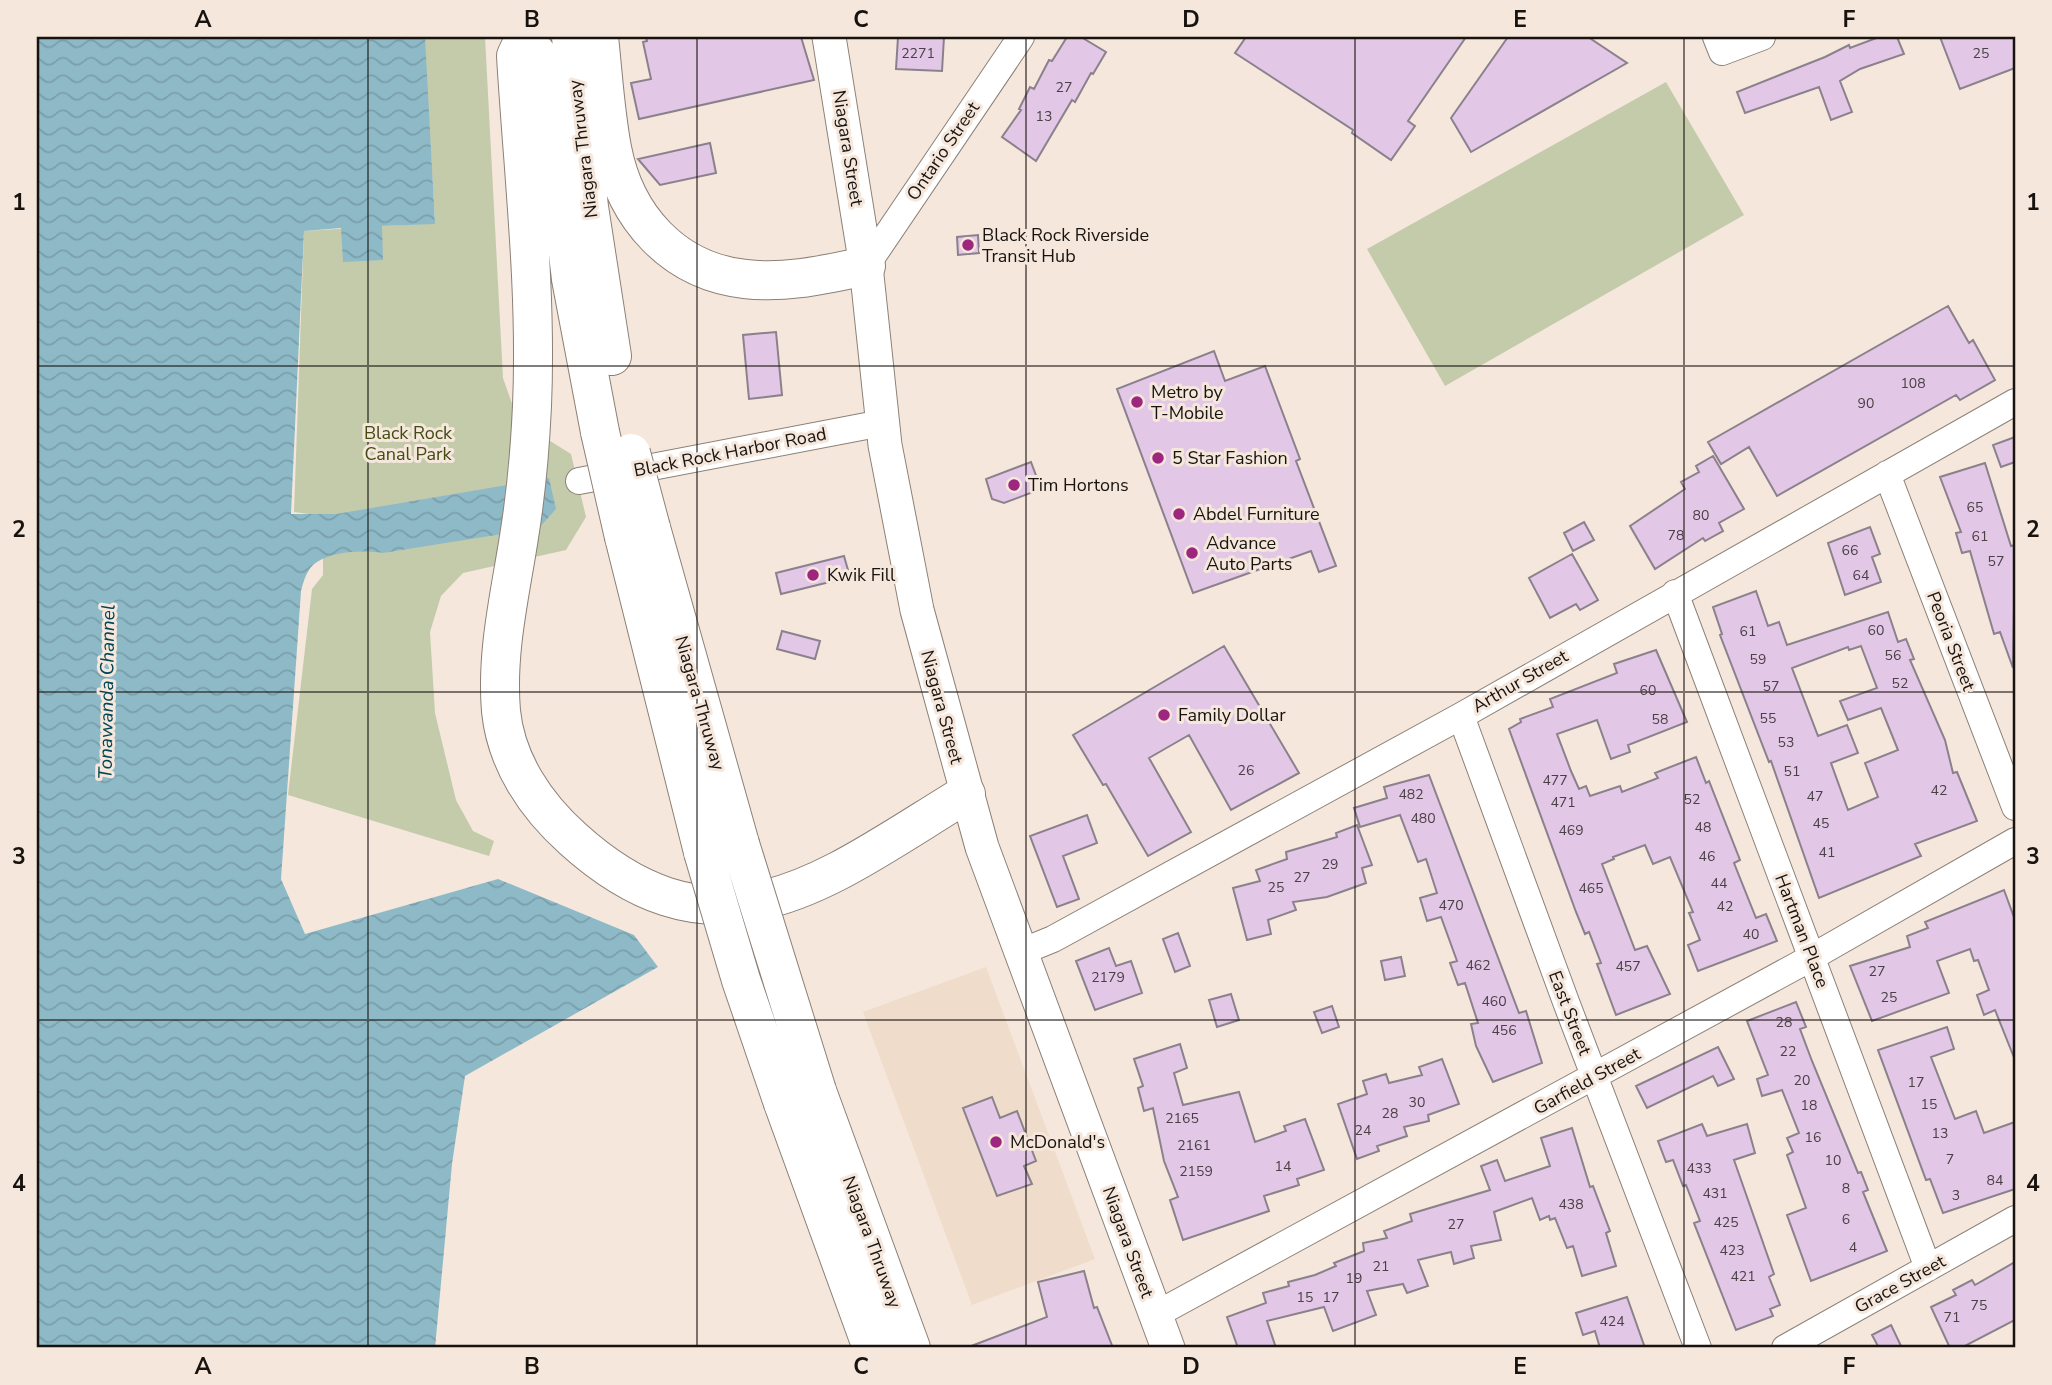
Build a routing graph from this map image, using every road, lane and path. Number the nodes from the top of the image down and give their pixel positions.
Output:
1 (525, 37) edge
2 (533, 37) edge
3 (571, 37) edge
4 (598, 37) edge
5 (829, 37) edge
6 (1021, 37) edge
7 (1762, 37) edge
8 (1719, 44) edge
9 (866, 266) junction
10 (2015, 402) edge
11 (882, 423) junction
12 (612, 430) junction
13 (1887, 474) junction
14 (579, 481) dead end
15 (637, 533) junction
16 (1675, 593) junction
17 (1461, 716) junction
18 (966, 794) junction
19 (2015, 807) edge
20 (2015, 841) edge
21 (1021, 952) junction
22 (1812, 957) junction
23 (1594, 1077) junction
24 (800, 1097) junction
25 (2015, 1219) edge
26 (1928, 1268) junction
27 (1156, 1315) junction
28 (872, 1348) edge
29 (911, 1348) edge
30 (1168, 1348) edge
31 (1698, 1348) edge
32 (1785, 1348) edge

1 - 18 highway
2 - 12 highway, Niagara Thruway
3 - 12 highway, Niagara Thruway
4 - 9 highway
5 - 9 main road, Niagara Street
6 - 9 street, Ontario Street
7 - 8 street
9 - 11 main road, Niagara Street
10 - 13 street, Arthur Street
11 - 14 street, Black Rock Harbor Road
11 - 18 main road, Niagara Street
12 - 15 highway, Niagara Thruway, bridge
13 - 16 street, Arthur Street
13 - 19 street, Peoria Street
15 - 24 highway, Niagara Thruway, bridge
15 - 24 highway, Niagara Thruway, bridge
16 - 17 street, Arthur Street
16 - 22 street, Hartman Place
17 - 21 street, Arthur Street
17 - 23 street, East Street
18 - 21 main road, Niagara Street
20 - 22 street, Garfield Street
21 - 27 main road, Niagara Street
22 - 23 street, Garfield Street
22 - 26 street, Hartman Place
23 - 27 street, Garfield Street
23 - 31 street, East Street
24 - 28 highway, Niagara Thruway
24 - 29 highway, Niagara Thruway
25 - 26 street, Grace Street
26 - 32 street, Grace Street
27 - 30 main road, Niagara Street

